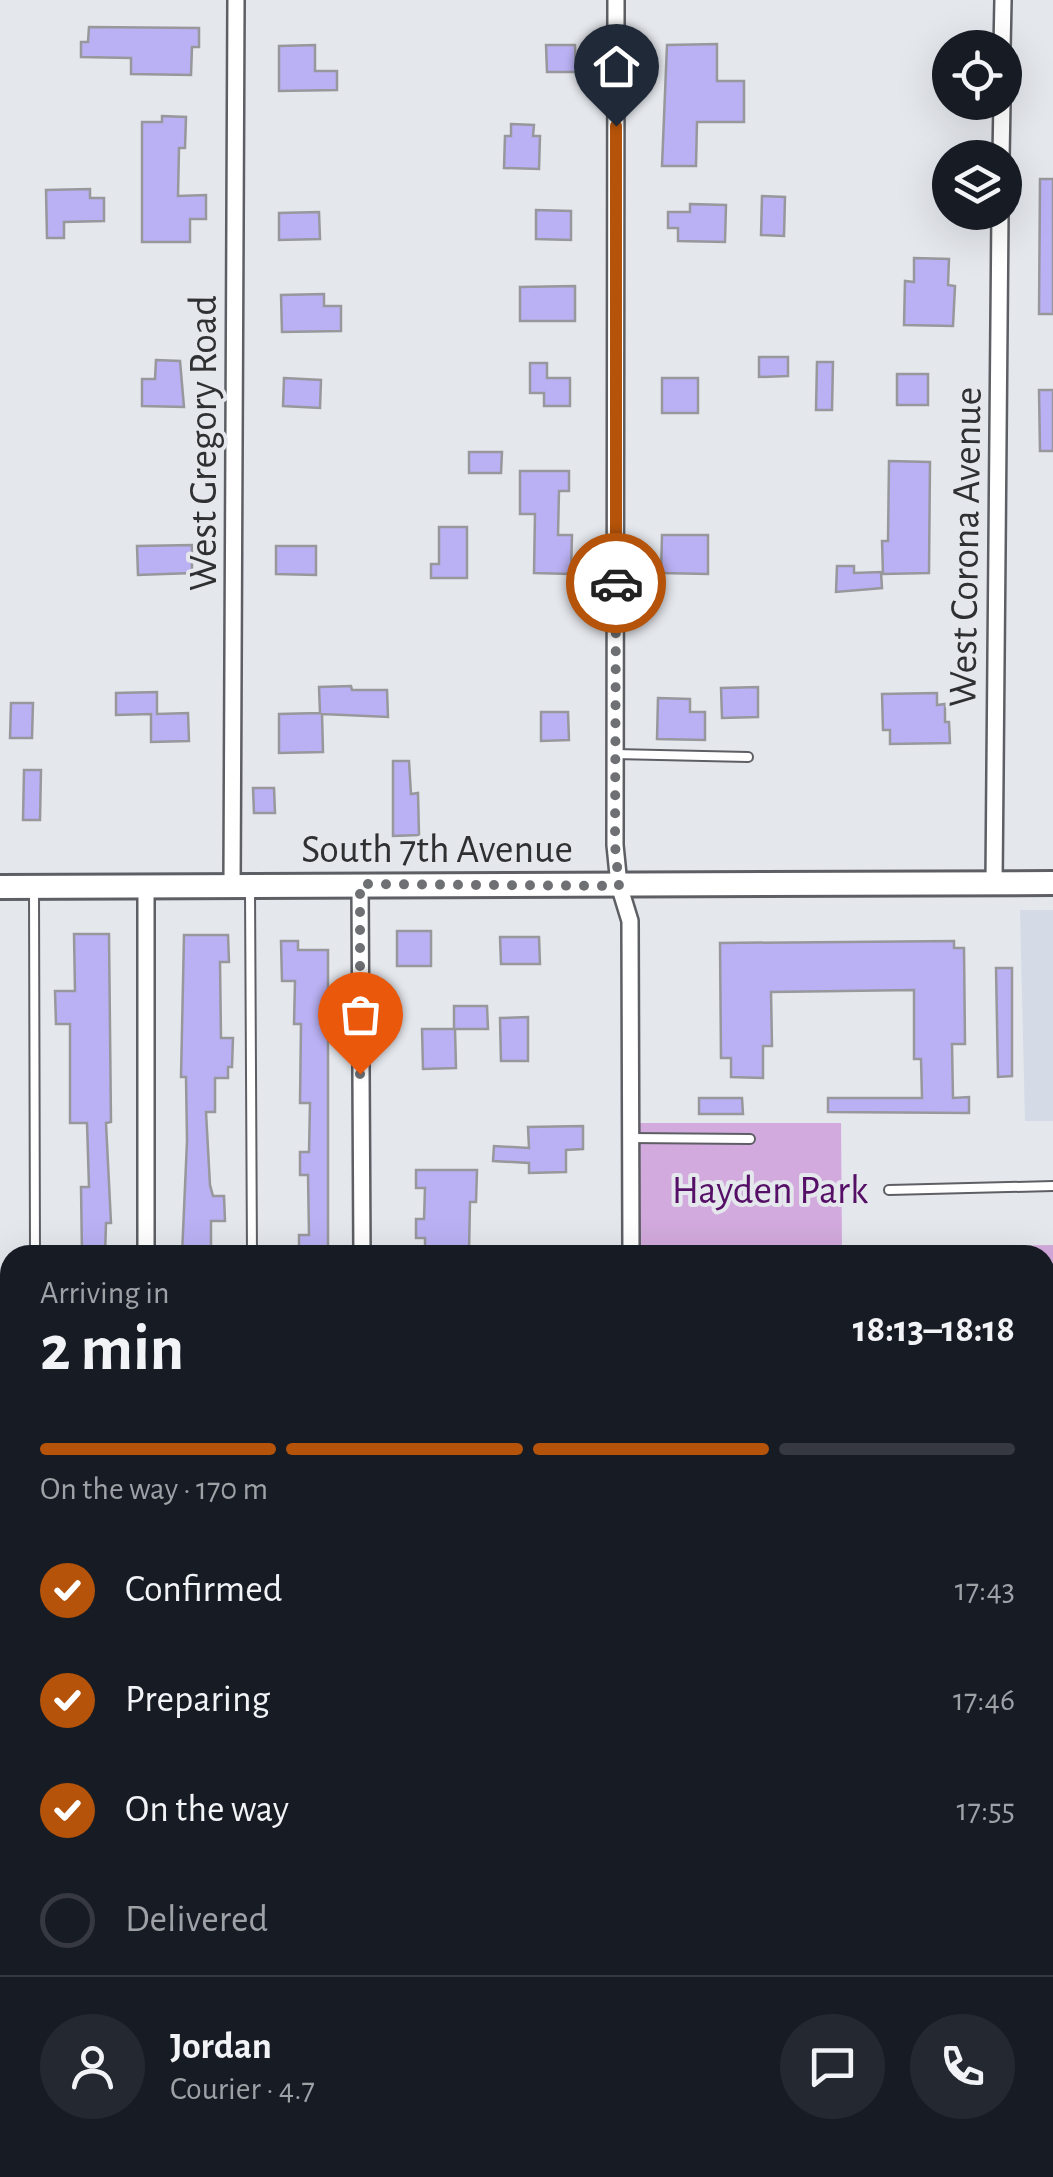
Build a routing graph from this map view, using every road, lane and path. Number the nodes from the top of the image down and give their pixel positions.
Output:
1 (236, 0) edge
2 (616, 0) edge
3 (1002, 0) edge
4 (1002, 30) edge
5 (1000, 230) edge
6 (614, 754) junction
7 (748, 757) dead end
8 (1053, 882) edge
9 (994, 883) junction
10 (360, 884) junction
11 (146, 886) junction
12 (241, 886) junction
13 (619, 886) junction
14 (0, 887) edge
15 (34, 887) junction
16 (630, 1138) junction
17 (750, 1140) dead end
18 (1053, 1186) edge
19 (889, 1190) dead end
20 (35, 1245) edge
21 (146, 1245) edge
22 (252, 1245) edge
23 (362, 1245) edge
24 (631, 1245) edge

1 - 12 street, West Gregory Road
2 - 6 street
3 - 4 street
5 - 9 street, West Corona Avenue
6 - 7 lane
6 - 13 street
8 - 9 main road, South 7th Avenue
9 - 13 main road, South 7th Avenue
10 - 12 main road, South 7th Avenue
10 - 13 main road, South 7th Avenue
10 - 23 street
11 - 12 main road, South 7th Avenue
11 - 15 main road, South 7th Avenue
11 - 21 street
12 - 22 lane
13 - 16 street
14 - 15 main road, South 7th Avenue
15 - 20 lane
16 - 17 lane
16 - 24 street
18 - 19 lane

